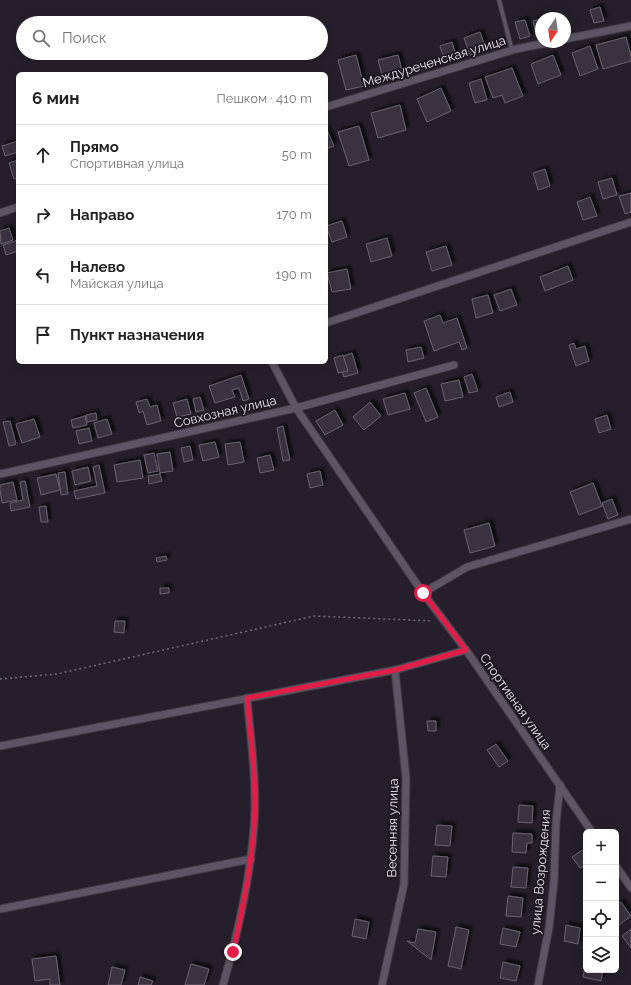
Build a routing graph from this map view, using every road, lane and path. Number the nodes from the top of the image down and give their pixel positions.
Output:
1 (499, 0) edge
2 (631, 26) edge
3 (571, 38) edge
4 (535, 45) edge
5 (512, 50) junction
6 (328, 106) edge
7 (16, 208) edge
8 (0, 213) edge
9 (631, 222) edge
10 (328, 322) edge
11 (273, 364) edge
12 (454, 365) dead end
13 (296, 408) junction
14 (0, 474) edge
15 (631, 519) edge
16 (423, 593) junction
17 (445, 622) junction
18 (466, 650) junction
19 (395, 670) junction
20 (0, 679) edge
21 (247, 698) junction
22 (0, 746) edge
23 (560, 785) junction
24 (590, 829) edge
25 (251, 859) junction
26 (619, 870) edge
27 (631, 888) edge
28 (0, 909) edge
29 (223, 985) edge
30 (382, 985) edge
31 (538, 985) edge

1 - 5 lane
2 - 3 street
4 - 5 street, Междуреченская улица
5 - 6 street, Междуреченская улица
7 - 8 street
9 - 10 street
11 - 13 street, Спортивная улица
12 - 13 street, Совхозная улица
13 - 14 street, Совхозная улица
13 - 16 street, Спортивная улица
15 - 16 street
16 - 17 street, Спортивная улица
17 - 18 street, Спортивная улица
17 - 20 path
18 - 19 street
18 - 23 street, Спортивная улица
19 - 21 street
19 - 30 street, Весенняя улица
21 - 22 street
21 - 25 street
23 - 24 street, Спортивная улица
23 - 31 street, улица Возрождения
25 - 28 street
25 - 29 street
26 - 27 street

